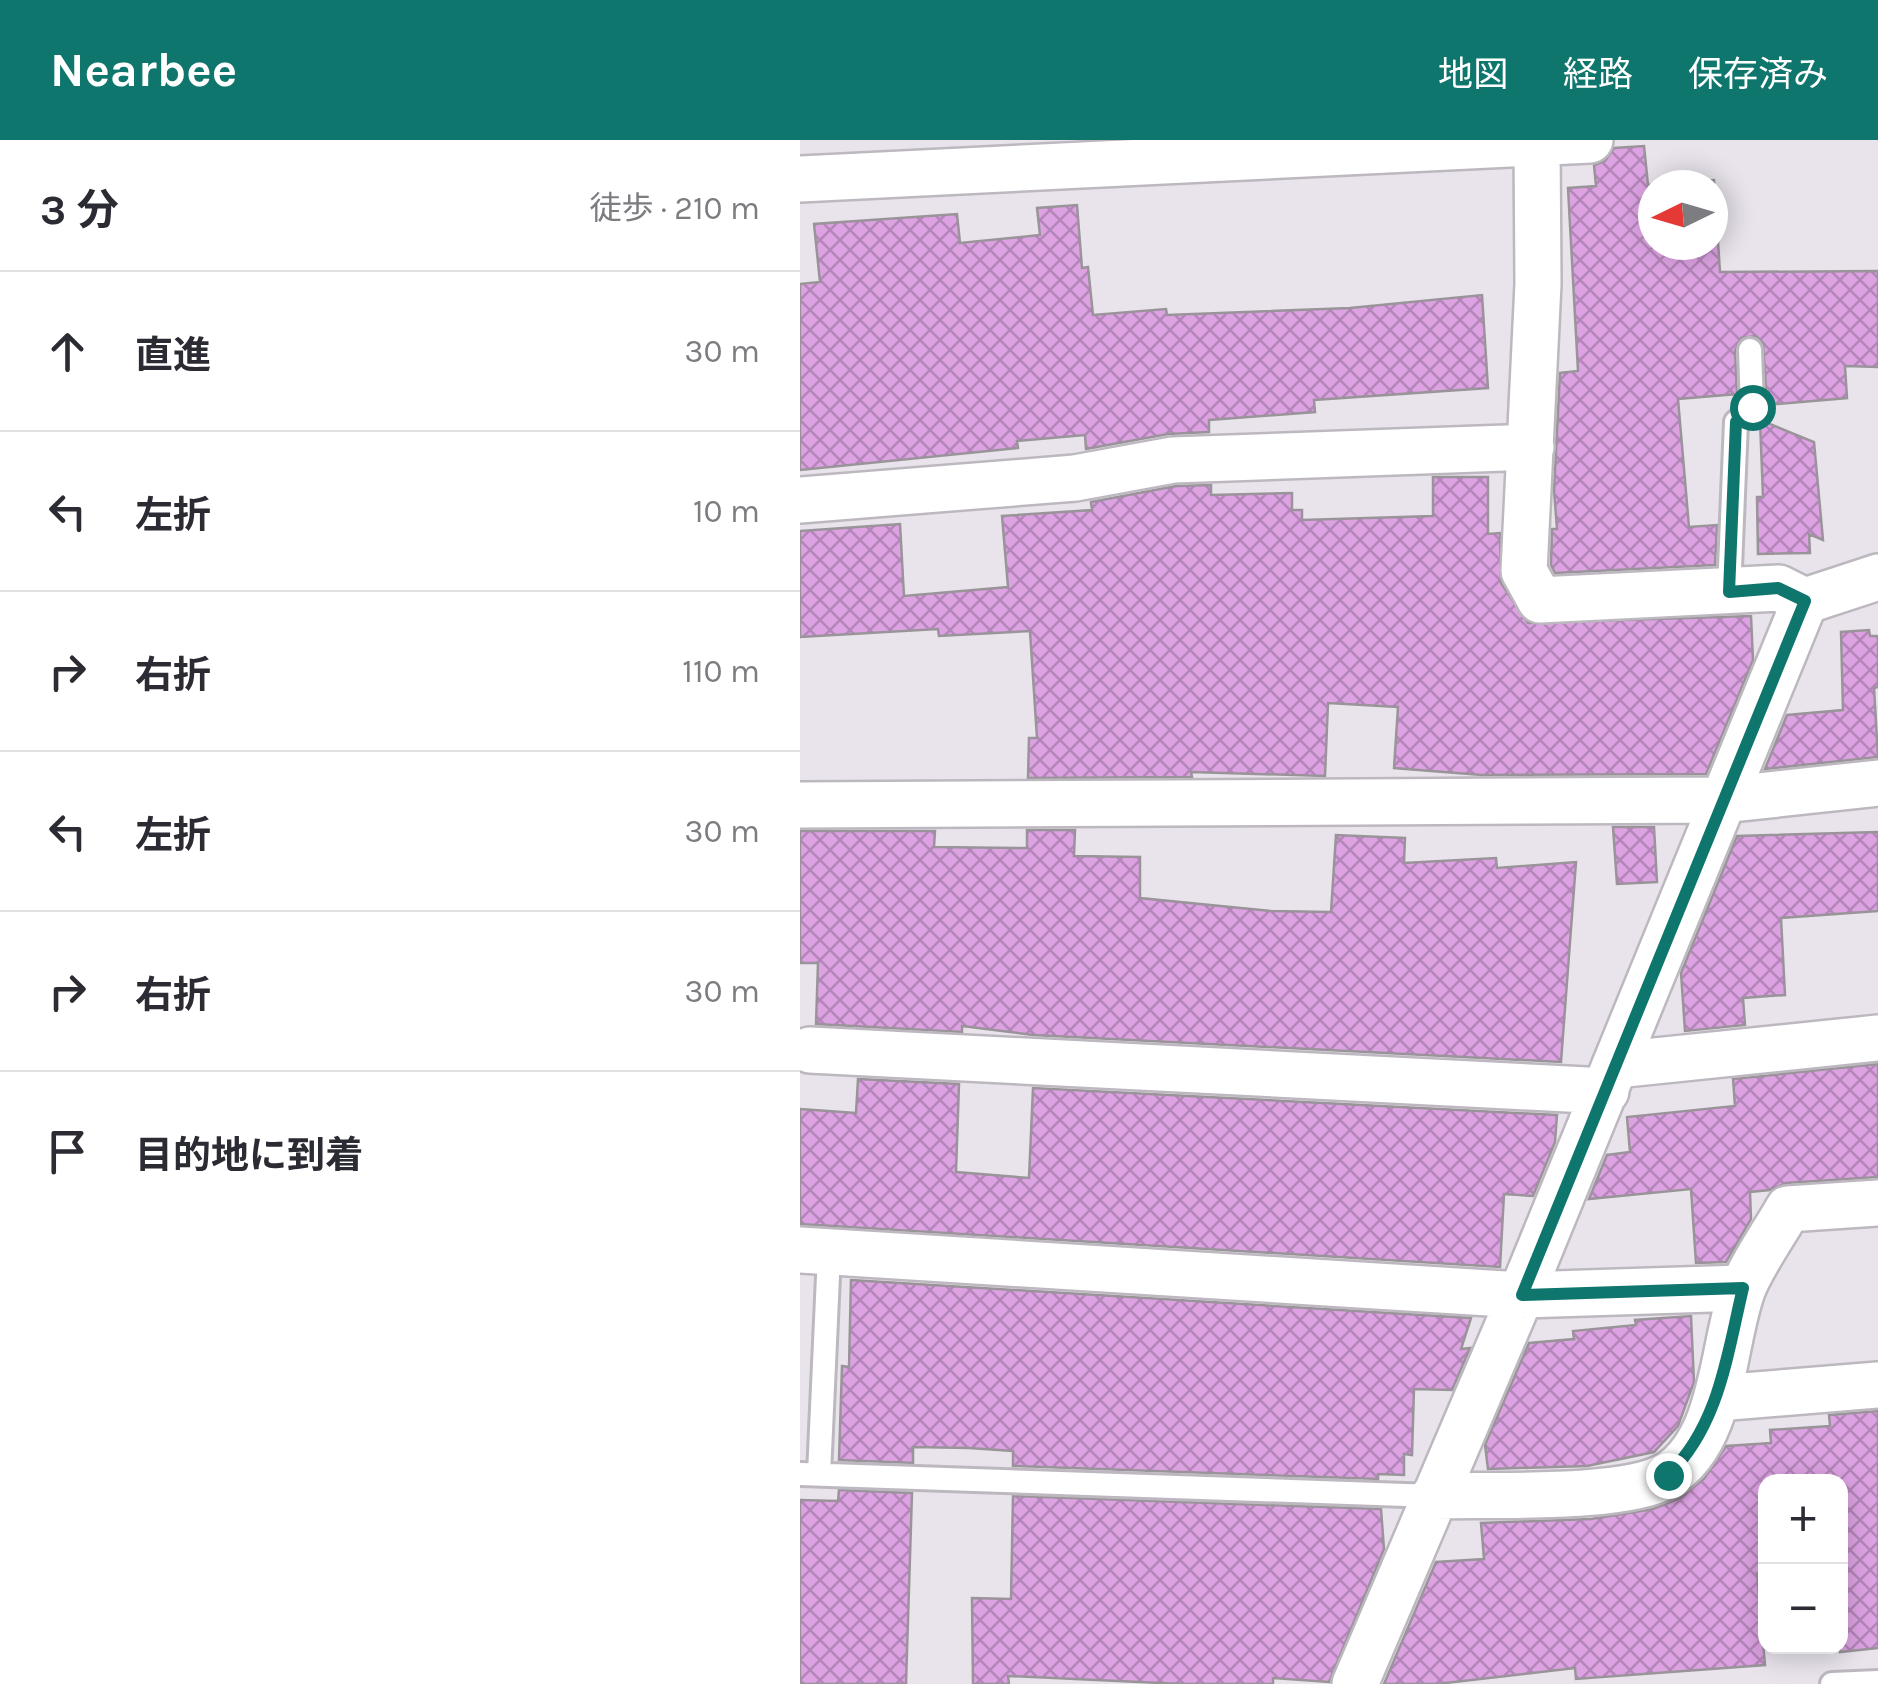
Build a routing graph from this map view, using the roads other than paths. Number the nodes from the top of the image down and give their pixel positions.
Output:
1 (1590, 140) edge
2 (1537, 143) junction
3 (800, 179) edge
4 (1750, 350) dead end
5 (1531, 447) junction
6 (800, 500) edge
7 (1878, 577) edge
8 (1729, 592) junction
9 (1805, 601) junction
10 (1878, 783) edge
11 (1722, 800) junction
12 (800, 806) edge
13 (1878, 1038) edge
14 (810, 1050) dead end
15 (1611, 1078) junction
16 (1878, 1202) edge
17 (815, 1252) edge
18 (1743, 1288) junction
19 (1522, 1295) junction
20 (1878, 1385) edge
21 (1718, 1398) junction
22 (810, 1474) edge
23 (1434, 1496) junction
24 (1878, 1682) edge
25 (1355, 1684) edge
26 (1832, 1684) edge

1 - 2 street
2 - 3 street
2 - 5 street
4 - 8 lane
5 - 6 street
5 - 8 street
7 - 9 street
8 - 9 street
9 - 11 street
10 - 11 street
11 - 12 street
11 - 15 street
13 - 15 street
14 - 15 street
15 - 19 street
16 - 18 street
17 - 19 street
17 - 22 lane
18 - 19 street
18 - 21 street
19 - 23 street
20 - 21 street
21 - 23 street
22 - 23 lane
23 - 25 street
24 - 26 lane

